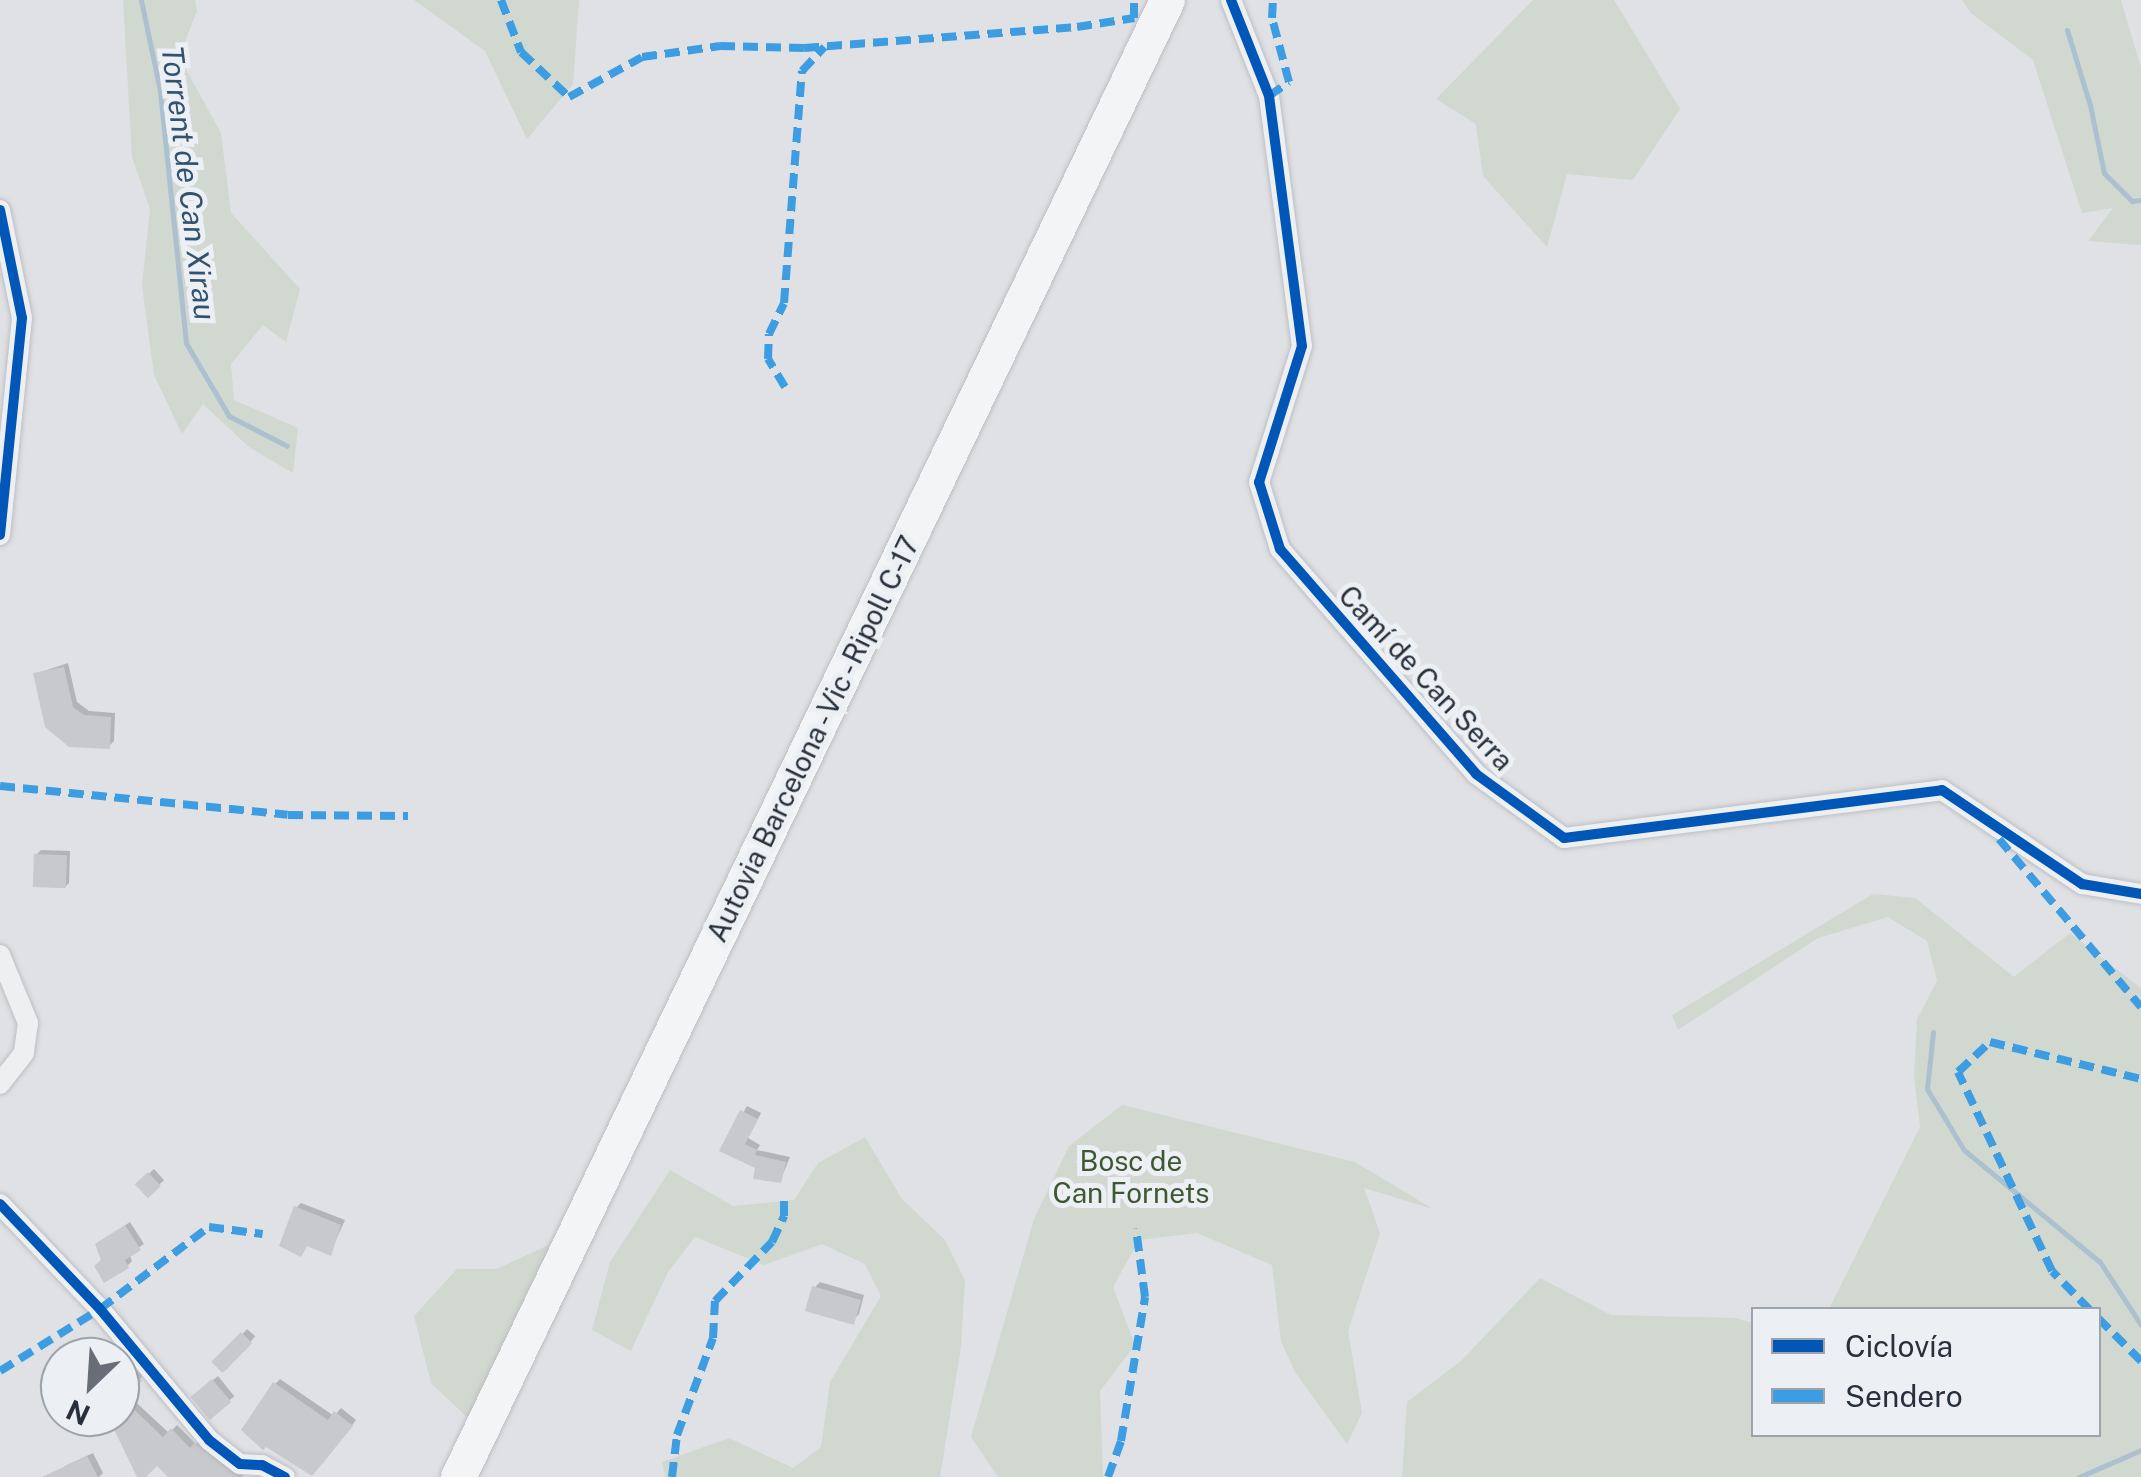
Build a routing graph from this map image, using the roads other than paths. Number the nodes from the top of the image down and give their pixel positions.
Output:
1 (1168, 0) edge
2 (1192, 0) edge
3 (1231, 0) edge
4 (0, 210) edge
5 (0, 535) edge
6 (2141, 894) edge
7 (0, 955) edge
8 (0, 1084) edge
9 (0, 1204) edge
10 (285, 1477) edge
11 (458, 1477) edge
12 (483, 1477) edge

1 - 11 highway, Autovia Barcelona - Vic - Ripoll C-17
2 - 12 highway, Autovia Barcelona - Vic - Ripoll C-17
3 - 6 street, Camí de Can Serra
4 - 5 street
7 - 8 street
9 - 10 street

